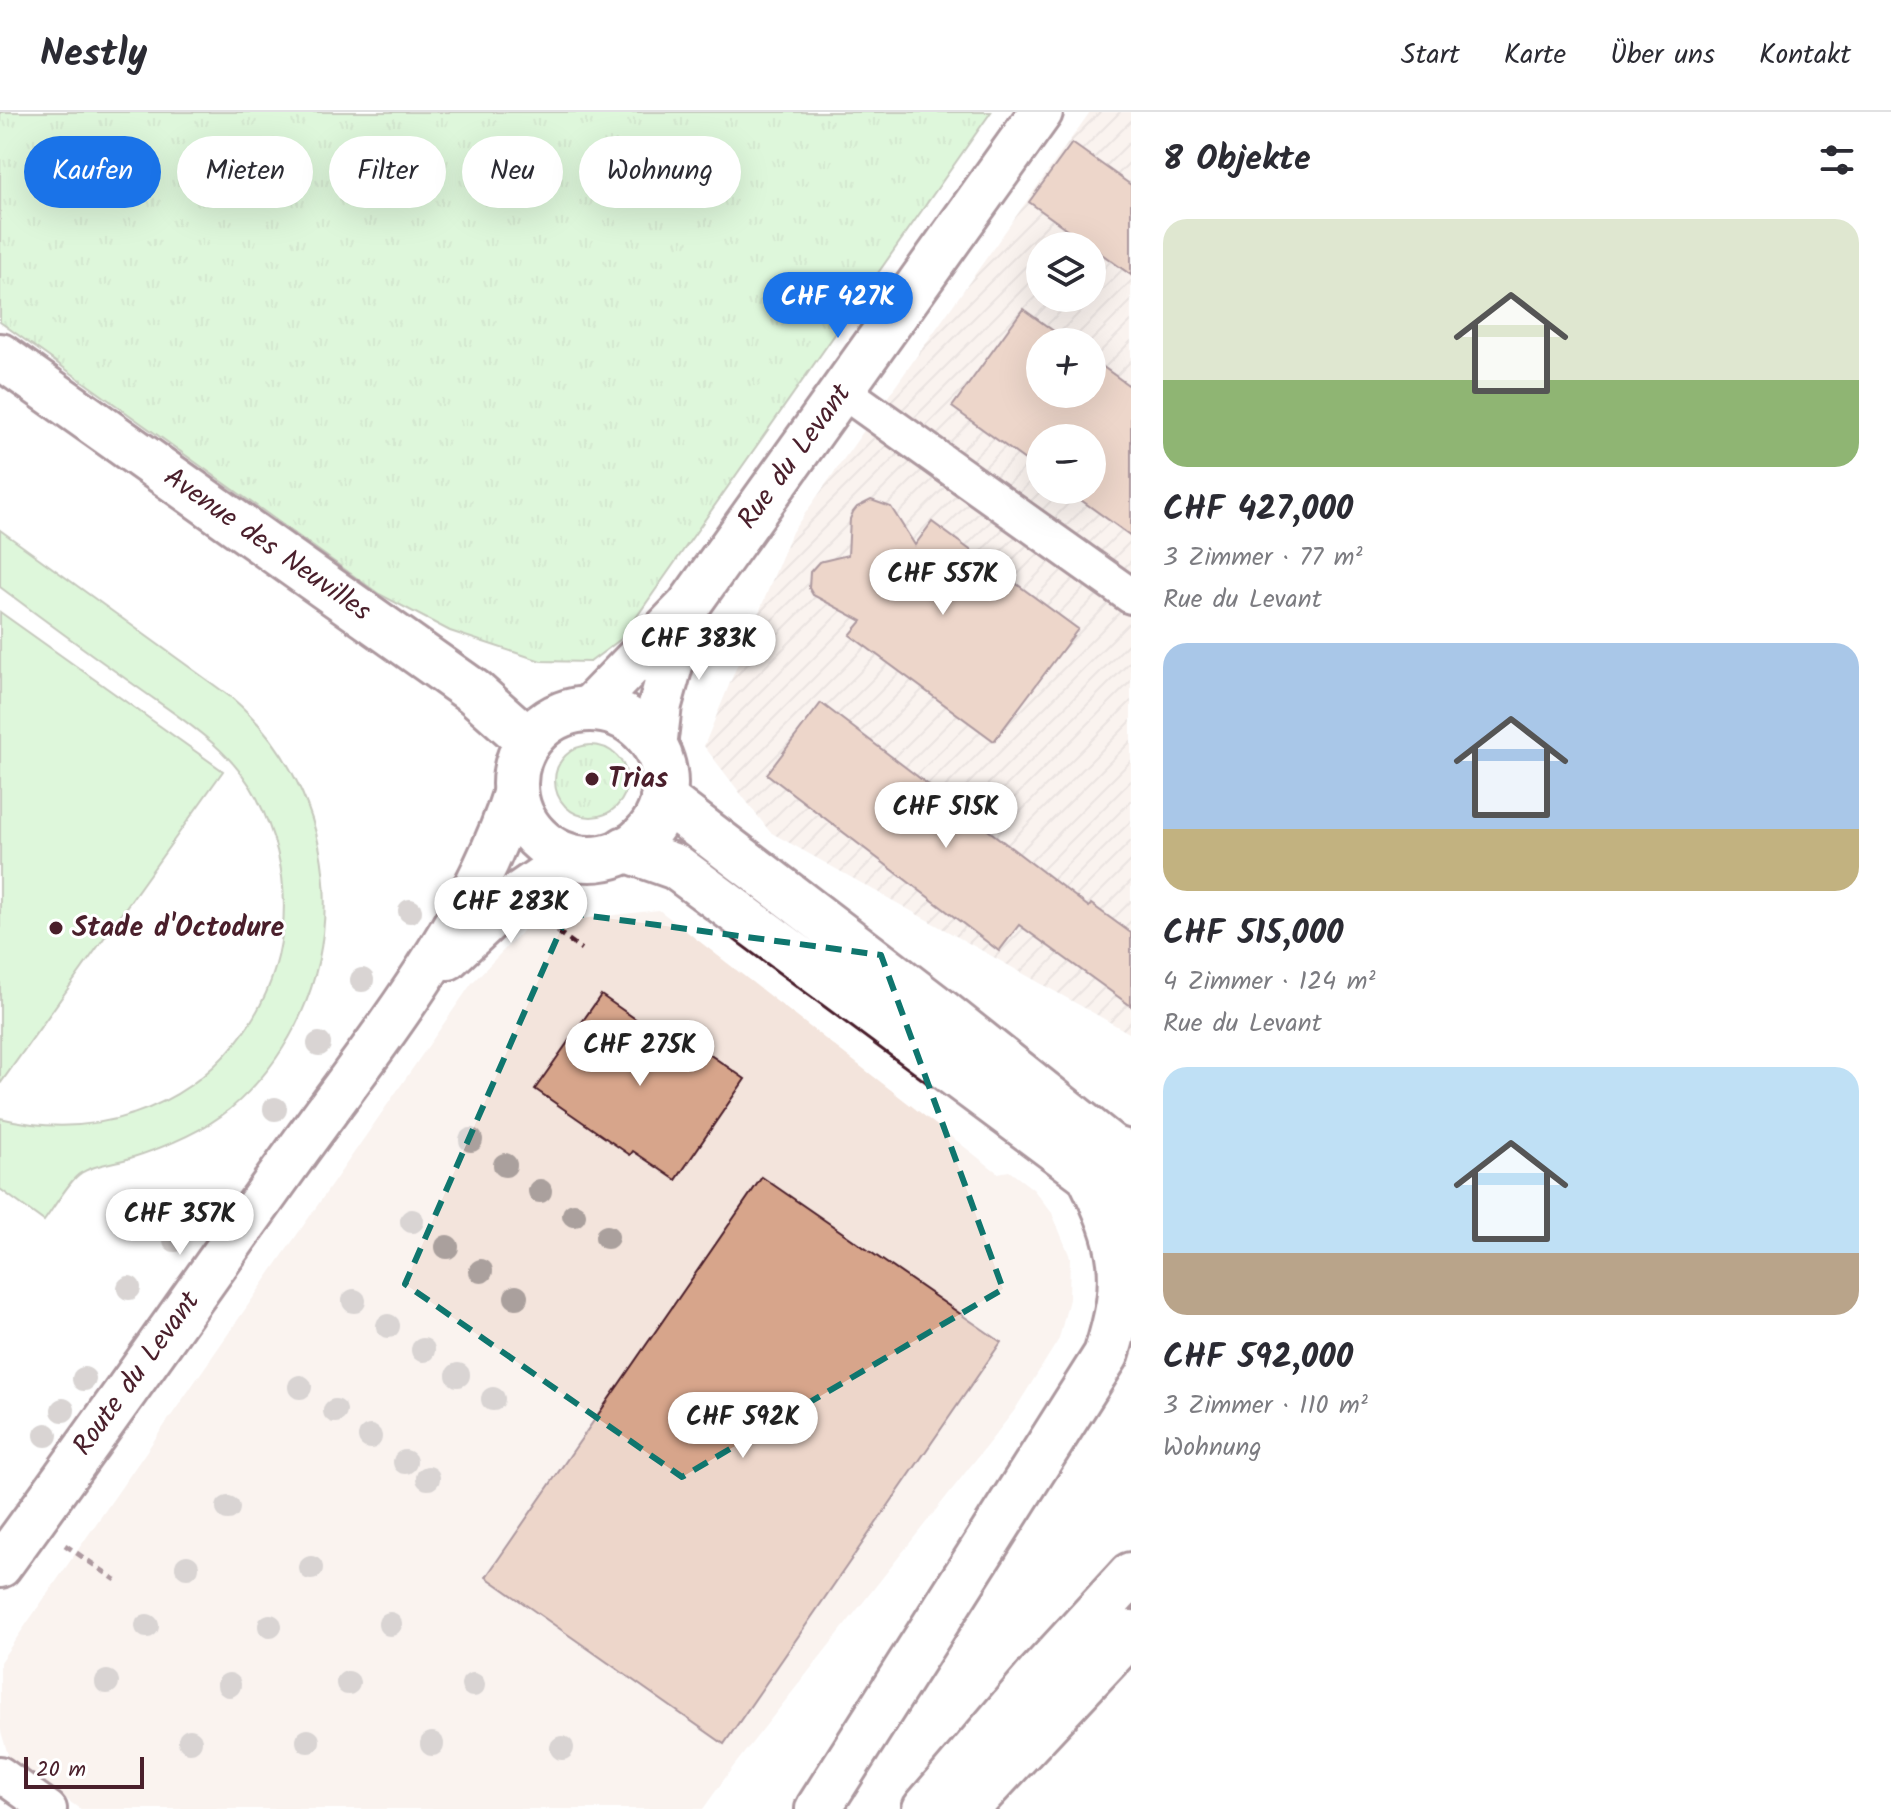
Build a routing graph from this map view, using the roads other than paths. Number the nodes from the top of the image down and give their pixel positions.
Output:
1 (1041, 112) edge
2 (0, 356) edge
3 (843, 391) junction
4 (1131, 596) edge
5 (688, 606) junction
6 (588, 709) junction
7 (528, 740) junction
8 (655, 747) junction
9 (515, 791) junction
10 (663, 799) junction
11 (625, 849) junction
12 (572, 857) junction
13 (415, 989) junction
14 (1116, 1160) edge
15 (1131, 1208) edge
16 (0, 1566) edge
17 (1131, 1575) edge
18 (1131, 1633) edge
19 (0, 1774) edge
20 (49, 1809) edge
21 (818, 1809) edge
22 (925, 1809) edge
23 (966, 1809) edge

1 - 3 street, Rue du Levant
2 - 7 main road, Avenue des Neuvilles
3 - 4 street
3 - 5 street, Rue du Levant
5 - 6 street, Rue du Levant
5 - 8 street, Rue du Levant
6 - 7 main road
6 - 8 main road
7 - 9 main road
8 - 10 main road
9 - 12 main road
9 - 13 street, Route du Levant
10 - 11 main road
10 - 14 main road
11 - 12 main road
11 - 14 main road
12 - 13 street, Route du Levant
13 - 16 street, Route du Levant
14 - 15 main road
14 - 21 main road
17 - 22 main road
18 - 23 main road
19 - 20 street

